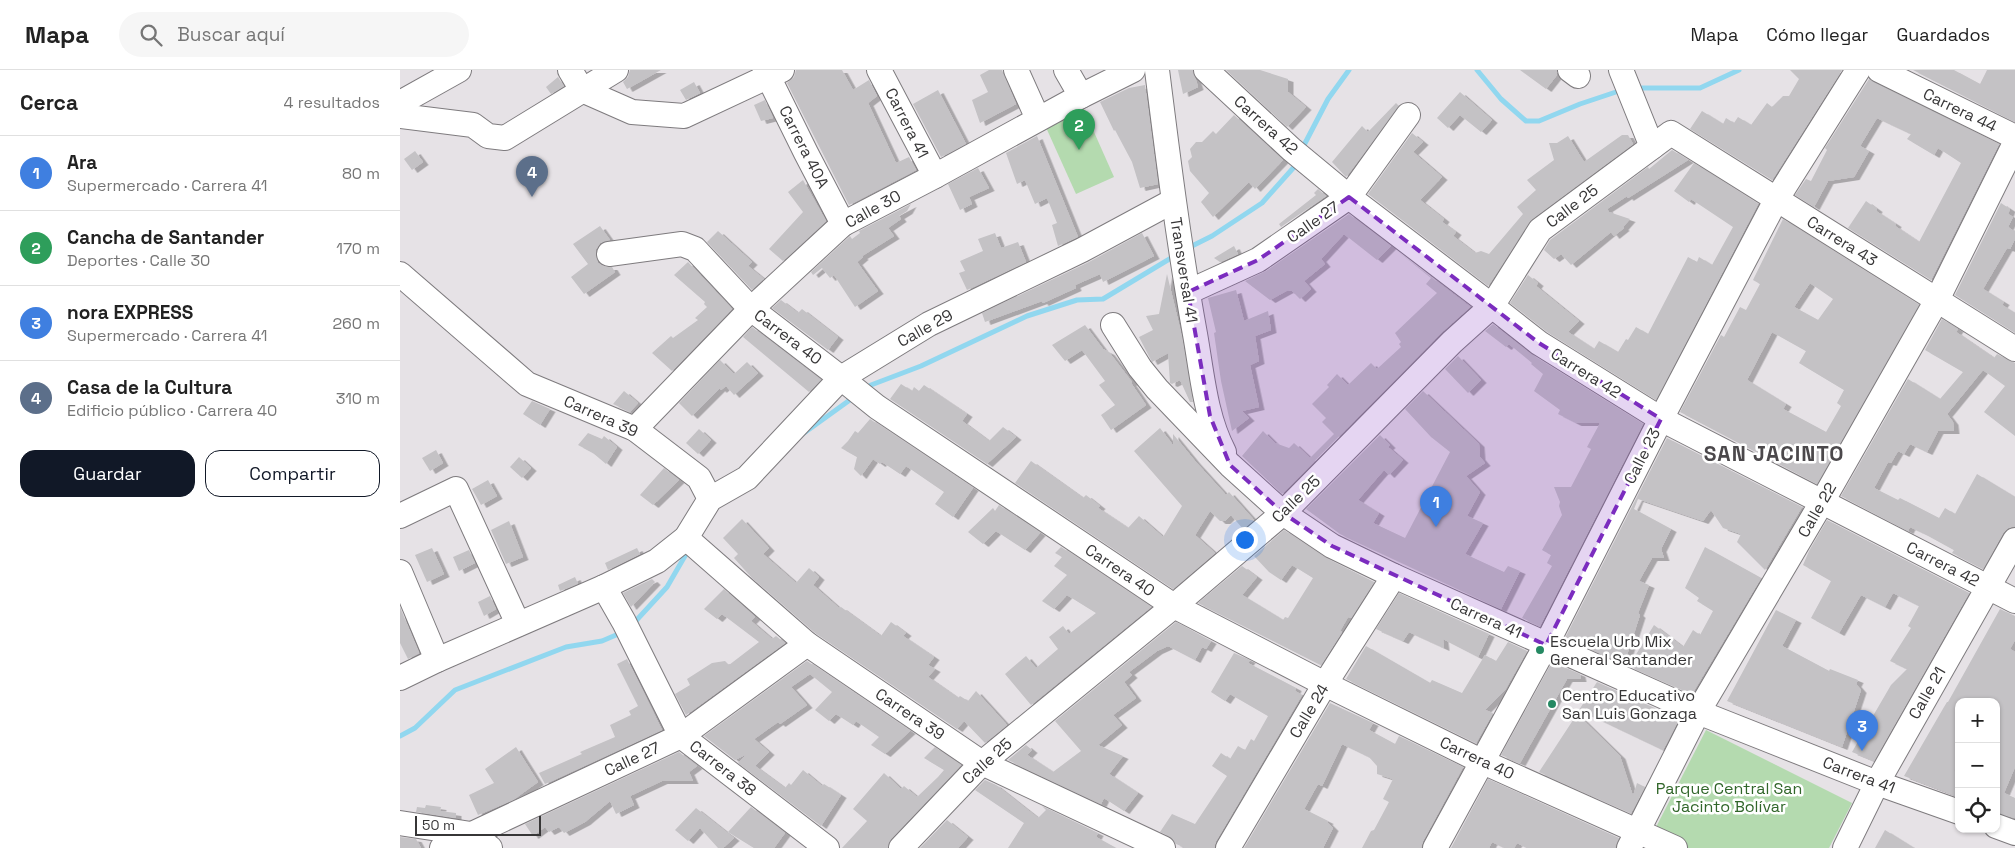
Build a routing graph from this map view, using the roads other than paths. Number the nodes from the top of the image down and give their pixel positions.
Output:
1 (459, 70) edge
2 (570, 70) edge
3 (616, 70) edge
4 (879, 70) edge
5 (1016, 70) edge
6 (1066, 70) edge
7 (1133, 70) edge
8 (1158, 70) edge
9 (1206, 70) edge
10 (1858, 70) edge
11 (1879, 70) edge
12 (772, 72) edge
13 (1626, 83) edge
14 (582, 90) junction
15 (1081, 96) junction
16 (400, 103) edge
17 (1408, 115) dead end
18 (400, 116) edge
19 (1038, 119) junction
20 (1671, 133) joint
21 (2015, 137) edge
22 (2015, 143) edge
23 (1652, 147) junction
24 (935, 176) junction
25 (1349, 197) junction
26 (1776, 200) junction
27 (1173, 201) junction
28 (843, 224) junction
29 (609, 254) dead end
30 (400, 274) edge
31 (1188, 292) junction
32 (1937, 300) junction
33 (1492, 306) junction
34 (751, 309) junction
35 (1113, 326) dead end
36 (2015, 349) edge
37 (844, 380) junction
38 (1661, 419) junction
39 (634, 428) junction
40 (1230, 464) junction
41 (710, 499) junction
42 (1822, 502) junction
43 (1282, 513) junction
44 (400, 516) edge
45 (686, 538) junction
46 (2015, 540) edge
47 (400, 572) edge
48 (1394, 576) junction
49 (604, 587) junction
50 (1988, 587) junction
51 (2015, 601) edge
52 (1174, 606) junction
53 (518, 624) junction
54 (807, 644) junction
55 (1546, 645) junction
56 (437, 660) junction
57 (400, 678) edge
58 (1325, 684) junction
59 (1698, 712) junction
60 (681, 736) junction
61 (1484, 762) junction
62 (982, 763) junction
63 (1876, 782) junction
64 (1955, 811) edge
65 (400, 823) edge
66 (2000, 827) edge
67 (2015, 833) edge
68 (471, 834) junction
69 (1634, 840) edge
70 (442, 848) edge
71 (490, 848) edge
72 (827, 848) edge
73 (900, 848) edge
74 (1163, 848) edge
75 (1228, 848) edge
76 (1435, 848) edge
77 (1675, 848) edge
78 (1844, 848) edge

1 - 16 street
2 - 14 street
3 - 14 street
4 - 24 street, Carrera 41
5 - 19 street
6 - 15 street
7 - 15 street, Calle 30
8 - 27 street, Transversal 41
9 - 25 street, Carrera 42
10 - 26 street, Calle 23
11 - 21 street, Carrera 44
12 - 14 street
12 - 28 street, Carrera 40A
13 - 23 street
14 - 18 street
15 - 19 street, Calle 30
17 - 25 street, Calle 27
19 - 24 street, Calle 30
20 - 23 street, Calle 25
20 - 26 street, Carrera 43
22 - 32 street, Calle 22
23 - 33 street, Calle 25
24 - 28 street, Calle 30
25 - 31 street, Calle 27
25 - 33 street, Carrera 42
26 - 32 street, Carrera 43
26 - 38 street, Calle 23
27 - 31 street, Transversal 41
27 - 37 street, Calle 29
28 - 34 street, Calle 30
29 - 34 street, Carrera 40
30 - 39 street, Carrera 39
31 - 40 street, Transversal 41
32 - 36 street, Carrera 43
32 - 42 street, Calle 22
33 - 38 street, Carrera 42
33 - 43 street, Calle 25
34 - 37 street, Carrera 40
34 - 39 street, Calle 30
35 - 40 street
37 - 41 street, Calle 29
37 - 52 street, Carrera 40
38 - 42 street, Carrera 42
38 - 55 street, Calle 23
39 - 41 street, Carrera 39
40 - 43 street, Carrera 41
41 - 45 street
42 - 50 street, Carrera 42
42 - 59 street, Calle 22
43 - 48 street, Carrera 41
43 - 52 street, Calle 25
44 - 53 street
45 - 49 street
45 - 54 street, Carrera 39
46 - 50 street, Calle 21
47 - 56 street
48 - 55 street, Carrera 41
48 - 58 street, Calle 24
49 - 53 street
49 - 60 street, Carrera 38
50 - 51 street, Carrera 42
50 - 63 street, Calle 21
52 - 58 street, Carrera 40
52 - 62 street, Calle 25
53 - 56 street
54 - 60 street, Calle 27
54 - 62 street, Carrera 39
55 - 59 street, Carrera 41
55 - 61 street, Calle 23
56 - 57 street
58 - 61 street, Carrera 40
58 - 75 street, Calle 24
59 - 63 street, Carrera 41
59 - 69 street, Calle 22
60 - 68 street, Calle 27
60 - 72 street, Carrera 38
61 - 69 street, Carrera 40
61 - 76 street, Calle 23
62 - 73 street, Calle 25
62 - 74 street, Carrera 39
63 - 64 street, Carrera 41
63 - 78 street, Calle 21
65 - 68 street
66 - 67 street
68 - 70 street, Calle 27
68 - 71 street
69 - 77 street, Carrera 40

